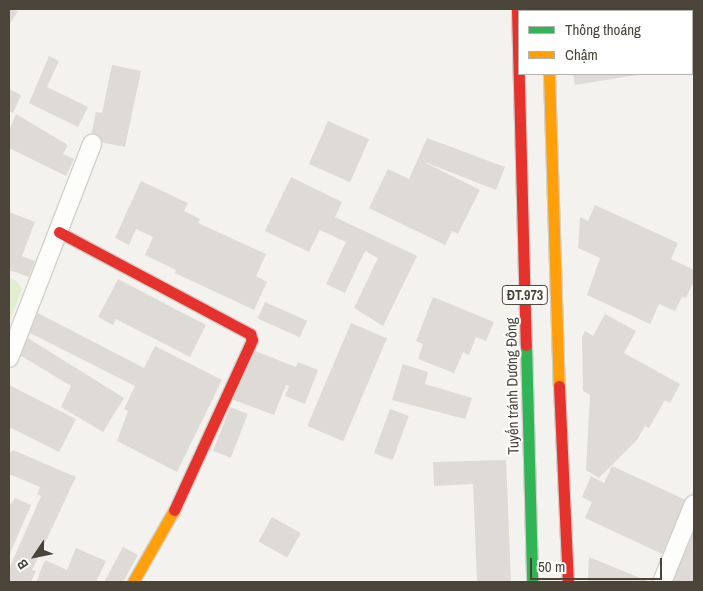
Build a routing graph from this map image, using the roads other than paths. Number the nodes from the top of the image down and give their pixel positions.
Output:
1 (517, 9) edge
2 (518, 47) edge
3 (519, 75) edge
4 (549, 75) edge
5 (92, 144) dead end
6 (59, 232) junction
7 (9, 358) edge
8 (694, 504) edge
9 (133, 582) edge
10 (532, 582) edge
11 (568, 582) edge
12 (662, 582) edge

1 - 2 main road, Tuyến tránh Dương Đông / ĐT.973
3 - 10 main road, Tuyến tránh Dương Đông / ĐT.973
4 - 11 main road, ĐT.973
5 - 6 street
6 - 7 street
6 - 9 main road
8 - 12 street

